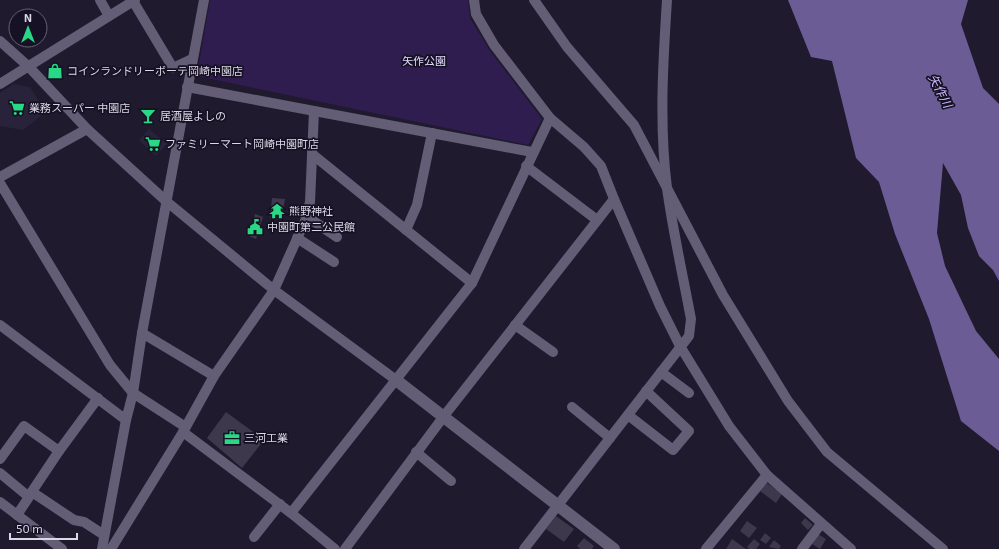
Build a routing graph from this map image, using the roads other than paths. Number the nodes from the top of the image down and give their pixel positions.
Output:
1 (100, 0) edge
2 (134, 0) edge
3 (204, 0) edge
4 (474, 0) edge
5 (534, 0) edge
6 (668, 0) edge
7 (109, 16) junction
8 (0, 41) edge
9 (192, 59) junction
10 (29, 67) junction
11 (0, 84) edge
12 (186, 87) junction
13 (314, 111) junction
14 (550, 118) junction
15 (87, 129) junction
16 (432, 133) junction
17 (532, 152) junction
18 (312, 154) junction
19 (526, 166) junction
20 (0, 178) edge
21 (0, 183) edge
22 (667, 187) junction
23 (614, 199) junction
24 (166, 201) junction
25 (306, 216) junction
26 (597, 220) junction
27 (406, 230) junction
28 (337, 237) dead end
29 (297, 238) junction
30 (334, 262) dead end
31 (472, 283) junction
32 (274, 290) junction
33 (0, 325) edge
34 (515, 325) junction
35 (142, 333) junction
36 (680, 346) junction
37 (553, 352) dead end
38 (661, 372) junction
39 (214, 376) junction
40 (396, 380) junction
41 (646, 391) junction
42 (133, 393) junction
43 (689, 393) dead end
44 (98, 398) junction
45 (572, 407) dead end
46 (628, 415) junction
47 (444, 416) junction
48 (126, 420) junction
49 (184, 429) junction
50 (610, 438) junction
51 (59, 451) junction
52 (416, 452) junction
53 (0, 459) edge
54 (0, 473) edge
55 (768, 475) junction
56 (451, 481) dead end
57 (30, 494) junction
58 (0, 502) edge
59 (280, 504) junction
60 (558, 506) junction
61 (291, 513) junction
62 (17, 515) junction
63 (821, 524) junction
64 (104, 534) junction
65 (254, 537) dead end
66 (62, 549) edge
67 (102, 549) edge
68 (111, 549) edge
69 (335, 549) edge
70 (345, 549) edge
71 (524, 549) edge
72 (614, 549) edge
73 (706, 549) edge
74 (802, 549) edge
75 (851, 549) edge
76 (943, 549) edge

1 - 7 street
2 - 7 street
2 - 9 street
3 - 9 street
4 - 14 street
5 - 22 street
6 - 22 street
7 - 10 street
8 - 10 street
9 - 12 street
10 - 11 street
10 - 15 street
12 - 13 street
12 - 24 street
13 - 16 street
13 - 18 street
14 - 17 street
14 - 23 street
15 - 20 street
15 - 24 street
16 - 17 street
16 - 27 street
17 - 19 street
18 - 25 street
18 - 27 street
19 - 26 street
19 - 31 street
21 - 42 street
22 - 36 street
22 - 76 street
23 - 26 street
23 - 36 street
24 - 32 street
24 - 35 street
25 - 28 street
25 - 29 street
26 - 34 street
27 - 31 street
29 - 30 street
29 - 32 street
31 - 40 street
32 - 39 street
32 - 40 street
33 - 44 street
34 - 37 street
34 - 47 street
35 - 39 street
35 - 42 street
36 - 38 street
36 - 55 street
38 - 41 street
38 - 43 street
39 - 49 street
40 - 47 street
40 - 61 street
41 - 46 street
41 - 46 street
42 - 48 street
42 - 49 street
44 - 48 street
44 - 51 street
45 - 50 street
46 - 50 street
47 - 52 street
47 - 60 street
48 - 64 street
49 - 59 street
49 - 68 street
50 - 60 street
51 - 53 street
51 - 57 street
52 - 56 street
52 - 70 street
54 - 57 street
55 - 63 street
55 - 73 street
57 - 62 street
57 - 64 street
58 - 62 street
59 - 61 street
59 - 65 street
60 - 71 street
60 - 72 street
61 - 69 street
62 - 66 street
63 - 74 street
63 - 75 street
64 - 67 street

